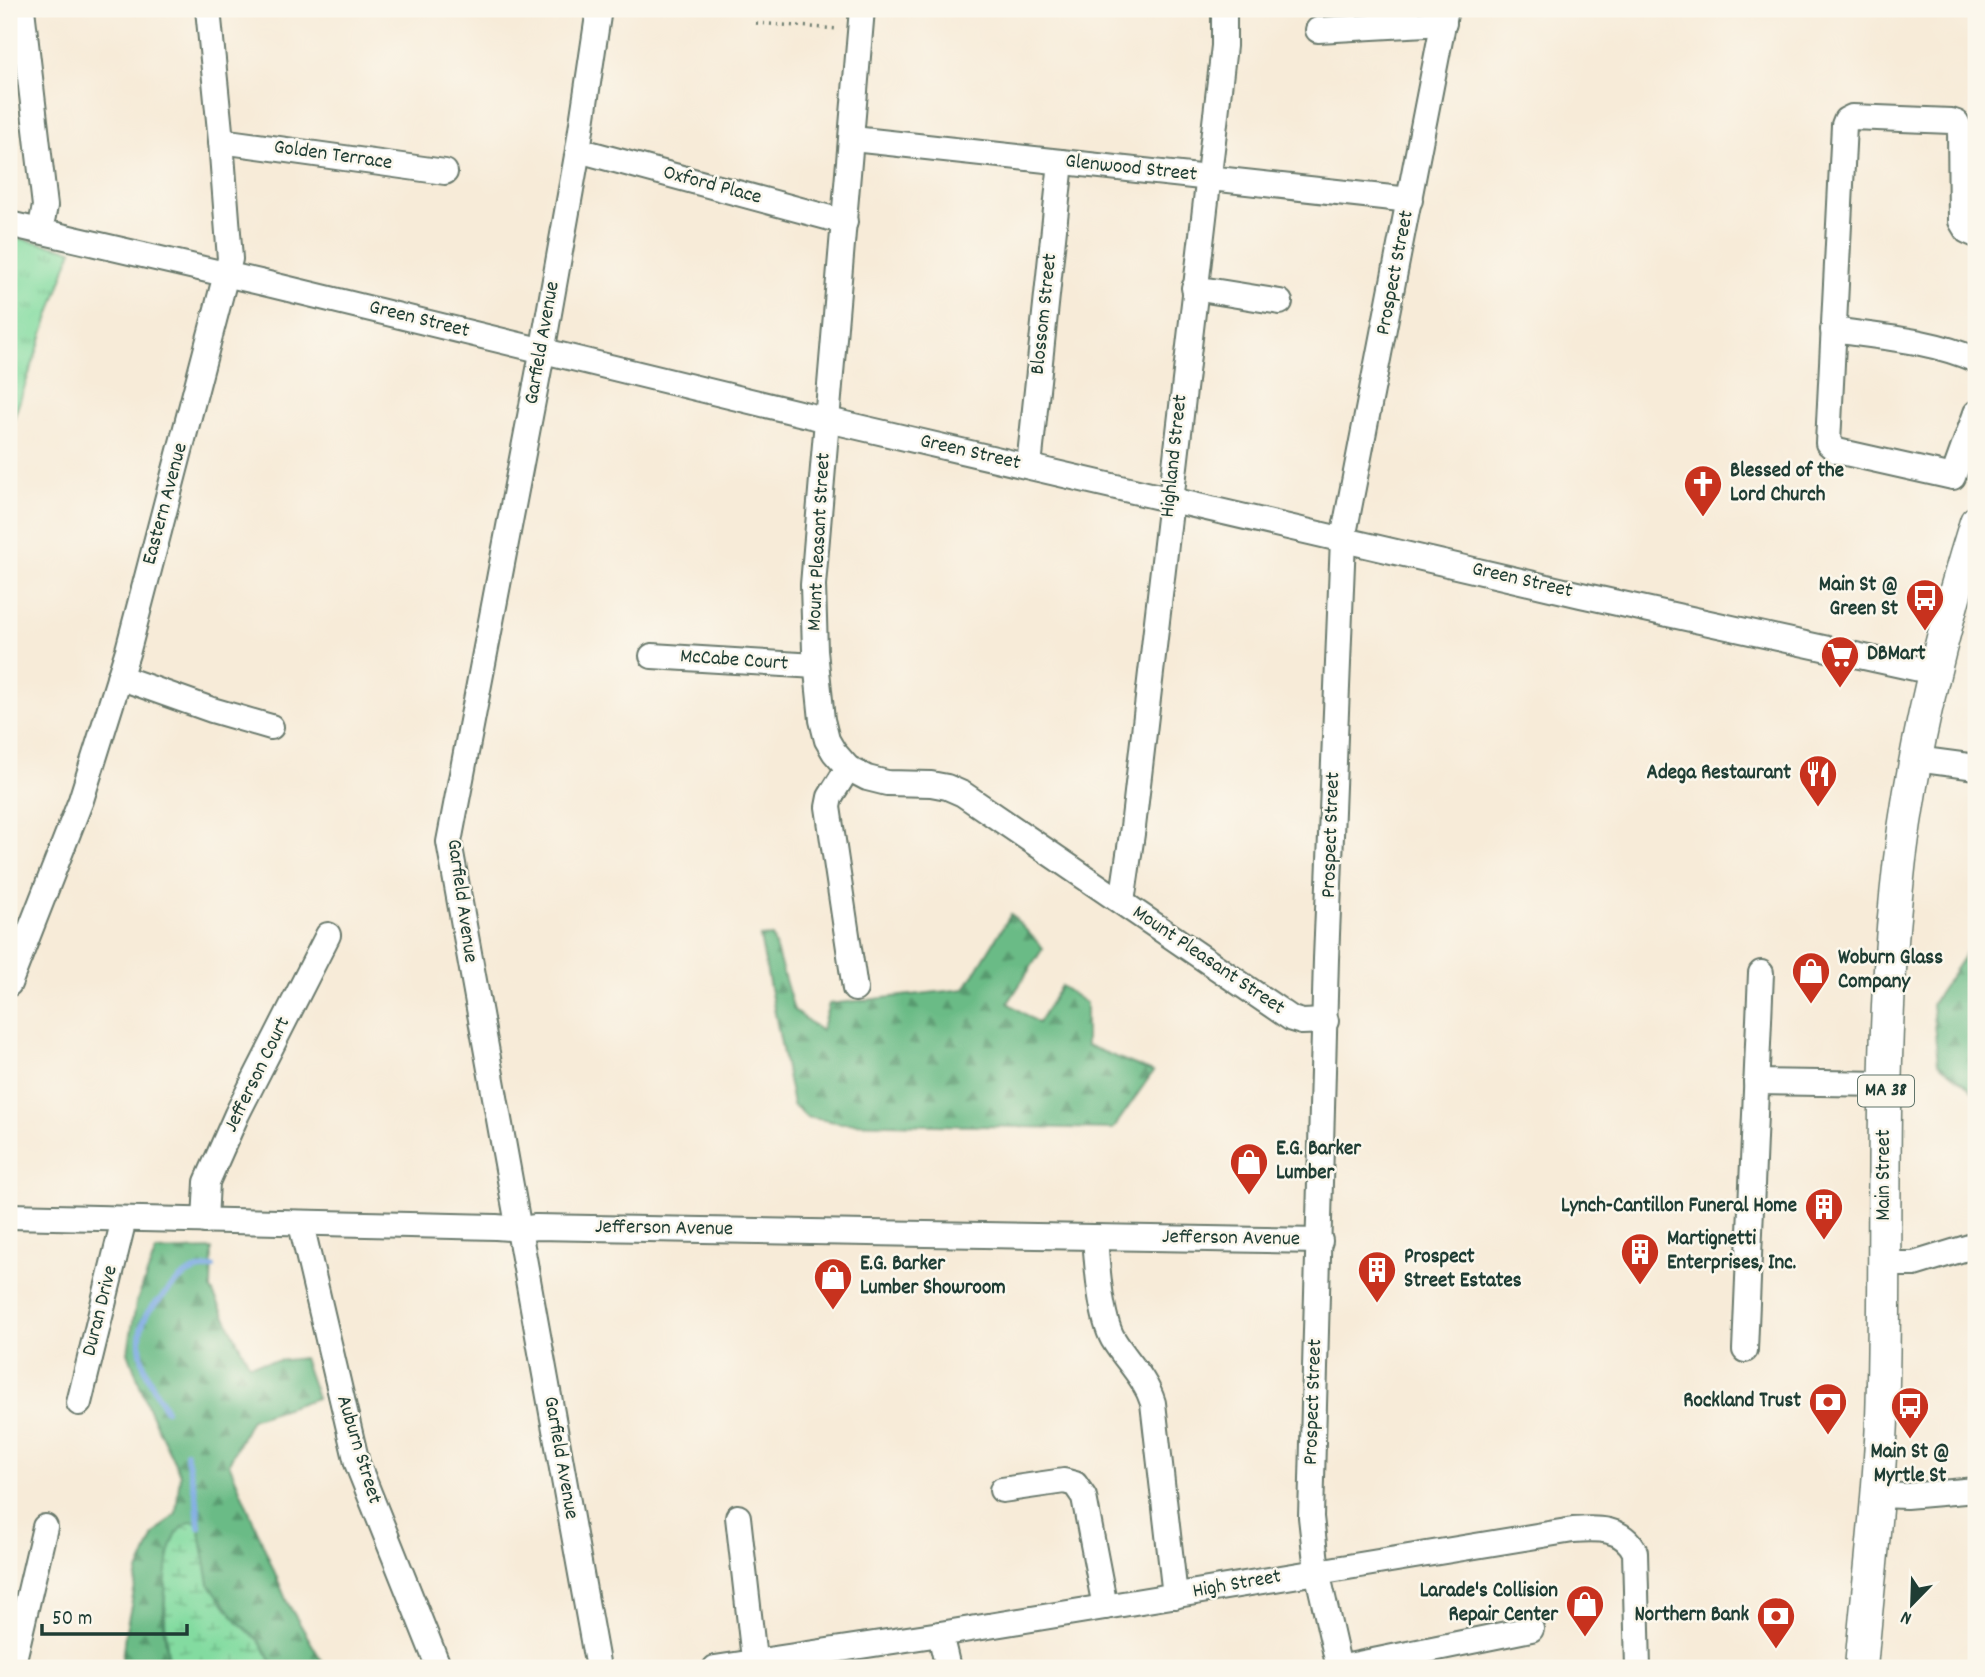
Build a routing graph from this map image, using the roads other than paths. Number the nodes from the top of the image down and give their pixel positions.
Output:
1 (22, 9) edge
2 (208, 9) edge
3 (599, 9) edge
4 (1224, 9) edge
5 (1445, 16) edge
6 (862, 20) edge
7 (1318, 30) dead end
8 (853, 139) junction
9 (221, 141) junction
10 (578, 150) junction
11 (1061, 162) junction
12 (445, 172) dead end
13 (1207, 178) junction
14 (1410, 200) junction
15 (845, 222) junction
16 (9, 224) edge
17 (40, 231) junction
18 (1976, 235) edge
19 (225, 274) junction
20 (1194, 288) junction
21 (1280, 302) dead end
22 (1833, 330) junction
23 (542, 349) junction
24 (1976, 360) edge
25 (1976, 414) edge
26 (828, 420) junction
27 (1029, 466) junction
28 (1965, 481) edge
29 (1170, 499) junction
30 (1976, 522) edge
31 (1343, 539) junction
32 (652, 656) dead end
33 (816, 666) junction
34 (1933, 672) junction
35 (120, 677) junction
36 (271, 727) dead end
37 (1916, 759) junction
38 (1976, 767) edge
39 (848, 768) junction
40 (1122, 902) junction
41 (328, 935) dead end
42 (1761, 973) dead end
43 (9, 984) edge
44 (855, 989) dead end
45 (1326, 1021) junction
46 (1756, 1082) junction
47 (1886, 1084) junction
48 (9, 1216) edge
49 (124, 1219) junction
50 (205, 1221) junction
51 (301, 1224) junction
52 (521, 1229) junction
53 (1095, 1237) junction
54 (1320, 1241) junction
55 (1976, 1245) edge
56 (1885, 1264) junction
57 (1745, 1350) dead end
58 (79, 1403) dead end
59 (1002, 1490) dead end
60 (1976, 1490) edge
61 (1878, 1495) junction
62 (738, 1517) dead end
63 (45, 1527) dead end
64 (1317, 1571) junction
65 (1175, 1596) junction
66 (1105, 1607) junction
67 (1531, 1629) dead end
68 (940, 1634) junction
69 (755, 1665) edge
70 (12, 1668) edge
71 (439, 1668) edge
72 (598, 1668) edge
73 (715, 1668) edge
74 (948, 1668) edge
75 (1339, 1668) edge
76 (1638, 1668) edge
77 (1861, 1668) edge

1 - 17 street
2 - 9 street, Eastern Avenue
3 - 10 street, Garfield Avenue
4 - 13 street, Highland Street
5 - 7 street
5 - 14 street, Prospect Street
6 - 8 street, Mount Pleasant Street
8 - 11 street, Glenwood Street
8 - 15 street, Mount Pleasant Street
9 - 12 street, Golden Terrace
9 - 19 street, Eastern Avenue
10 - 15 street, Oxford Place
10 - 23 street, Garfield Avenue
11 - 13 street, Glenwood Street
11 - 27 street, Blossom Street
13 - 14 street, Glenwood Street
13 - 20 street, Highland Street
14 - 31 street, Prospect Street
15 - 26 street, Mount Pleasant Street
16 - 17 street, Green Street
17 - 19 street, Green Street
18 - 22 street
19 - 23 street, Green Street
19 - 35 street, Eastern Avenue
20 - 21 street
20 - 29 street, Highland Street
22 - 24 street
22 - 28 street
23 - 26 street, Green Street
23 - 52 street, Garfield Avenue
25 - 28 street
26 - 27 street, Green Street
26 - 33 street, Mount Pleasant Street
27 - 29 street, Green Street
29 - 31 street, Green Street
29 - 40 street, Highland Street
30 - 34 main road, Main Street / MA 38
31 - 34 street, Green Street
31 - 45 street, Prospect Street
32 - 33 street, McCabe Court
33 - 39 street, Mount Pleasant Street
34 - 37 main road, Main Street / MA 38
35 - 36 street
35 - 43 street, Eastern Avenue
37 - 38 street
37 - 47 main road, Main Street / MA 38
39 - 40 street, Mount Pleasant Street
39 - 44 street
40 - 45 street, Mount Pleasant Street
41 - 50 street, Jefferson Court
42 - 46 street
45 - 54 street, Prospect Street
46 - 47 street
46 - 57 street
47 - 56 main road, Main Street / MA 38
48 - 49 street, Jefferson Avenue
49 - 50 street, Jefferson Avenue
49 - 58 street, Duran Drive
50 - 51 street, Jefferson Avenue
51 - 52 street, Jefferson Avenue
51 - 71 street, Auburn Street
52 - 53 street, Jefferson Avenue
52 - 72 street, Garfield Avenue
53 - 54 street, Jefferson Avenue
53 - 65 street
54 - 64 street, Prospect Street
55 - 56 street
56 - 61 main road, Main Street / MA 38
59 - 66 street
60 - 61 street
61 - 77 main road, Main Street / MA 38
62 - 69 street
63 - 70 street
64 - 65 street, High Street
64 - 75 street, Prospect Street
64 - 76 street, High Street
65 - 66 street, High Street
66 - 68 street, High Street
67 - 75 street
68 - 69 street, High Street
68 - 74 street
69 - 73 street, High Street

